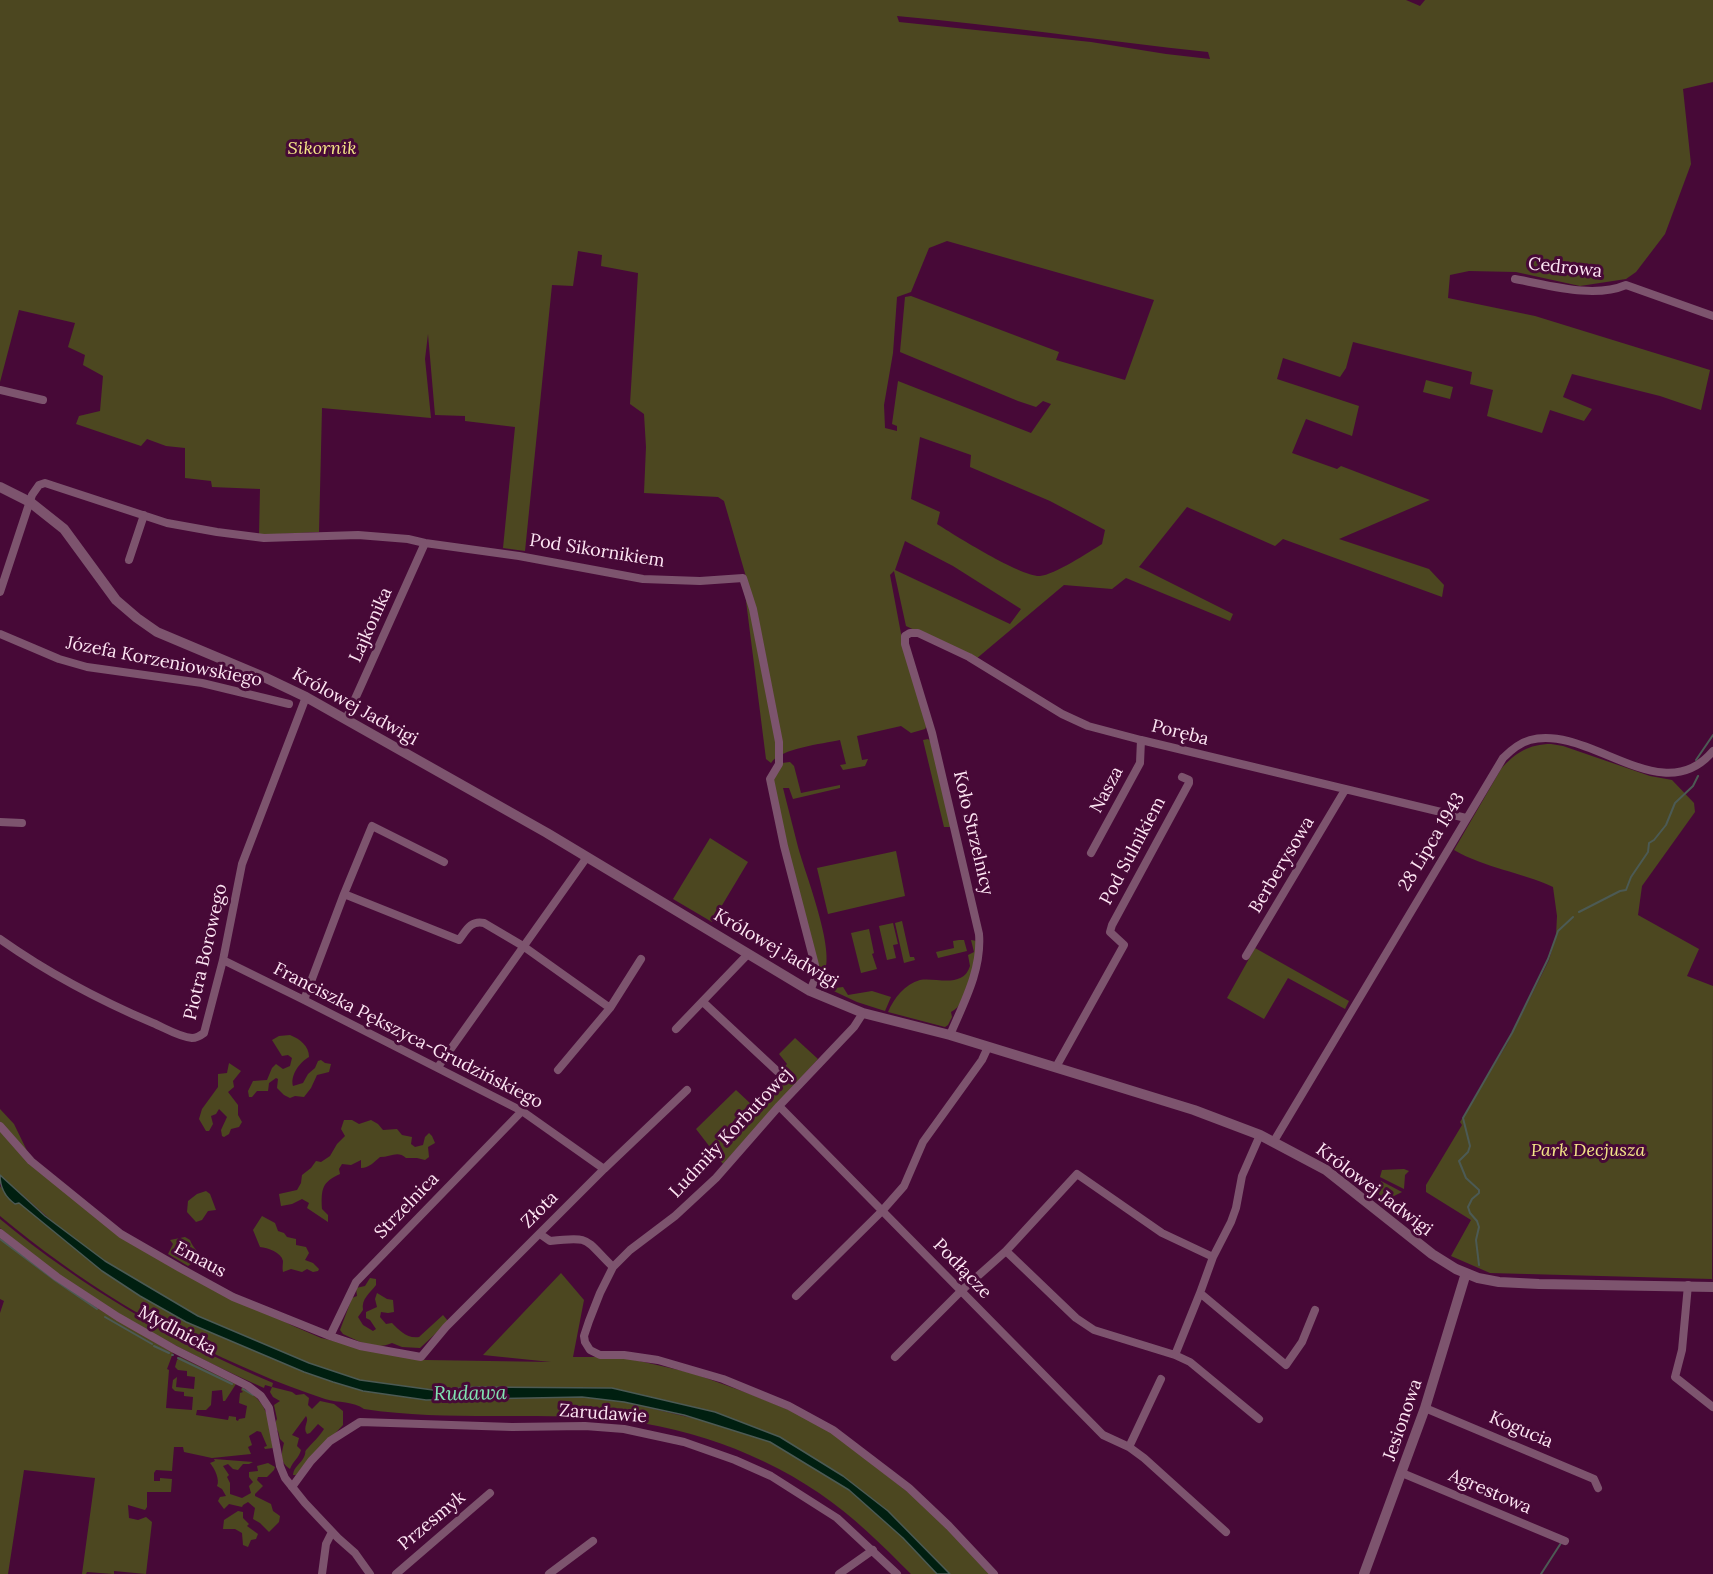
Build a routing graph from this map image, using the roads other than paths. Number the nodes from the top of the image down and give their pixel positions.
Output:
1 (1515, 279) dead end
2 (1713, 316) edge
3 (0, 390) edge
4 (43, 400) dead end
5 (0, 487) edge
6 (30, 502) junction
7 (144, 515) junction
8 (425, 543) junction
9 (129, 560) dead end
10 (0, 592) edge
11 (0, 634) edge
12 (905, 636) joint
13 (306, 697) junction
14 (290, 704) dead end
15 (346, 719) junction
16 (1141, 740) junction
17 (1713, 752) edge
18 (1182, 777) dead end
19 (1346, 790) junction
20 (1466, 818) junction
21 (0, 822) edge
22 (22, 823) dead end
23 (1091, 853) dead end
24 (587, 857) junction
25 (444, 862) dead end
26 (344, 894) junction
27 (0, 939) edge
28 (524, 946) junction
29 (748, 954) junction
30 (1246, 956) dead end
31 (640, 959) dead end
32 (223, 960) junction
33 (810, 991) junction
34 (304, 1000) junction
35 (703, 1002) junction
36 (610, 1008) junction
37 (862, 1012) junction
38 (676, 1029) dead end
39 (950, 1035) junction
40 (988, 1047) junction
41 (438, 1067) junction
42 (1056, 1067) junction
43 (558, 1070) dead end
44 (777, 1071) dead end
45 (687, 1090) dead end
46 (779, 1106) junction
47 (522, 1111) junction
48 (0, 1126) edge
49 (1260, 1135) junction
50 (1274, 1141) junction
51 (604, 1168) junction
52 (882, 1211) junction
53 (0, 1233) edge
54 (540, 1234) junction
55 (1006, 1251) junction
56 (1214, 1257) junction
57 (613, 1267) junction
58 (1466, 1274) junction
59 (1688, 1285) junction
60 (1713, 1287) edge
61 (961, 1292) junction
62 (1200, 1293) junction
63 (796, 1296) dead end
64 (1315, 1310) dead end
65 (330, 1336) junction
66 (1175, 1355) junction
67 (421, 1357) joint
68 (895, 1357) dead end
69 (1161, 1379) dead end
70 (1713, 1407) edge
71 (1425, 1408) junction
72 (1259, 1419) dead end
73 (1129, 1447) junction
74 (1402, 1473) junction
75 (292, 1486) junction
76 (1598, 1488) dead end
77 (490, 1493) dead end
78 (332, 1532) junction
79 (1226, 1532) dead end
80 (593, 1541) dead end
81 (1565, 1541) dead end
82 (873, 1550) junction
83 (321, 1574) edge
84 (370, 1574) edge
85 (396, 1574) edge
86 (549, 1574) edge
87 (839, 1574) edge
88 (897, 1574) edge
89 (994, 1574) edge
90 (1364, 1574) edge

1 - 2 street, Cedrowa
3 - 4 street
5 - 6 street, Królowej Jadwigi
6 - 7 street, Pod Sikornikiem
6 - 10 street
6 - 13 street, Królowej Jadwigi
7 - 8 street, Pod Sikornikiem
7 - 9 street
8 - 15 street, Lajkonika
8 - 33 street, Pod Sikornikiem
11 - 14 street, Józefa Korzeniowskiego
12 - 16 street, Poręba
12 - 39 street, Koło Strzelnicy
13 - 15 street, Królowej Jadwigi
13 - 32 street, Piotra Borowego
15 - 24 street, Królowej Jadwigi
16 - 19 street, Poręba
16 - 23 street, Nasza
17 - 20 street, 28 Lipca 1943
18 - 42 street, Pod Sulnikiem
19 - 20 street, Poręba
19 - 30 street, Berberysowa
20 - 50 street, 28 Lipca 1943
21 - 22 street
24 - 28 street
24 - 29 street, Królowej Jadwigi
25 - 26 street
26 - 28 street
26 - 34 street
27 - 32 street, Piotra Borowego
28 - 36 street
28 - 41 street
29 - 33 street, Królowej Jadwigi
29 - 35 street
31 - 36 street
32 - 34 street, Franciszka Pększyca-Grudzińskiego
33 - 37 street, Królowej Jadwigi
34 - 41 street, Franciszka Pększyca-Grudzińskiego
35 - 38 street
35 - 44 street
36 - 43 street
37 - 39 street, Królowej Jadwigi
37 - 46 street, Ludmiły Korbutowej
39 - 40 street, Królowej Jadwigi
40 - 42 street, Królowej Jadwigi
40 - 52 street
41 - 47 street, Franciszka Pększyca-Grudzińskiego
42 - 49 street, Królowej Jadwigi
45 - 51 street, Złota
46 - 52 street, Podłącze
46 - 57 street, Ludmiły Korbutowej
47 - 51 street, Franciszka Pększyca-Grudzińskiego
47 - 65 street, Strzelnica
48 - 65 street, Emaus
49 - 50 street, Królowej Jadwigi
49 - 56 street
50 - 58 street, Królowej Jadwigi
51 - 54 street, Złota
52 - 61 street, Podłącze
52 - 63 street
53 - 75 street, Mydlnicka
54 - 57 street
54 - 67 street, Złota
55 - 56 street
55 - 61 street
55 - 66 street
56 - 62 street
57 - 89 street, Ludmiły Korbutowej
58 - 59 street, Królowej Jadwigi
58 - 71 street, Jesionowa
59 - 60 street, Królowej Jadwigi
59 - 70 street
61 - 68 street
61 - 73 street, Podłącze
62 - 64 street
62 - 66 street
65 - 67 street, Emaus
66 - 72 street
69 - 73 street
71 - 74 street, Jesionowa
71 - 76 street, Kogucia
73 - 79 street, Podłącze
74 - 81 street, Agrestowa
74 - 90 street, Jesionowa
75 - 78 street, Mydlnicka
75 - 82 street, Zarudawie
77 - 85 street, Przesmyk
78 - 83 street
78 - 84 street, Mydlnicka
80 - 86 street
82 - 87 street
82 - 88 street, Zarudawie

